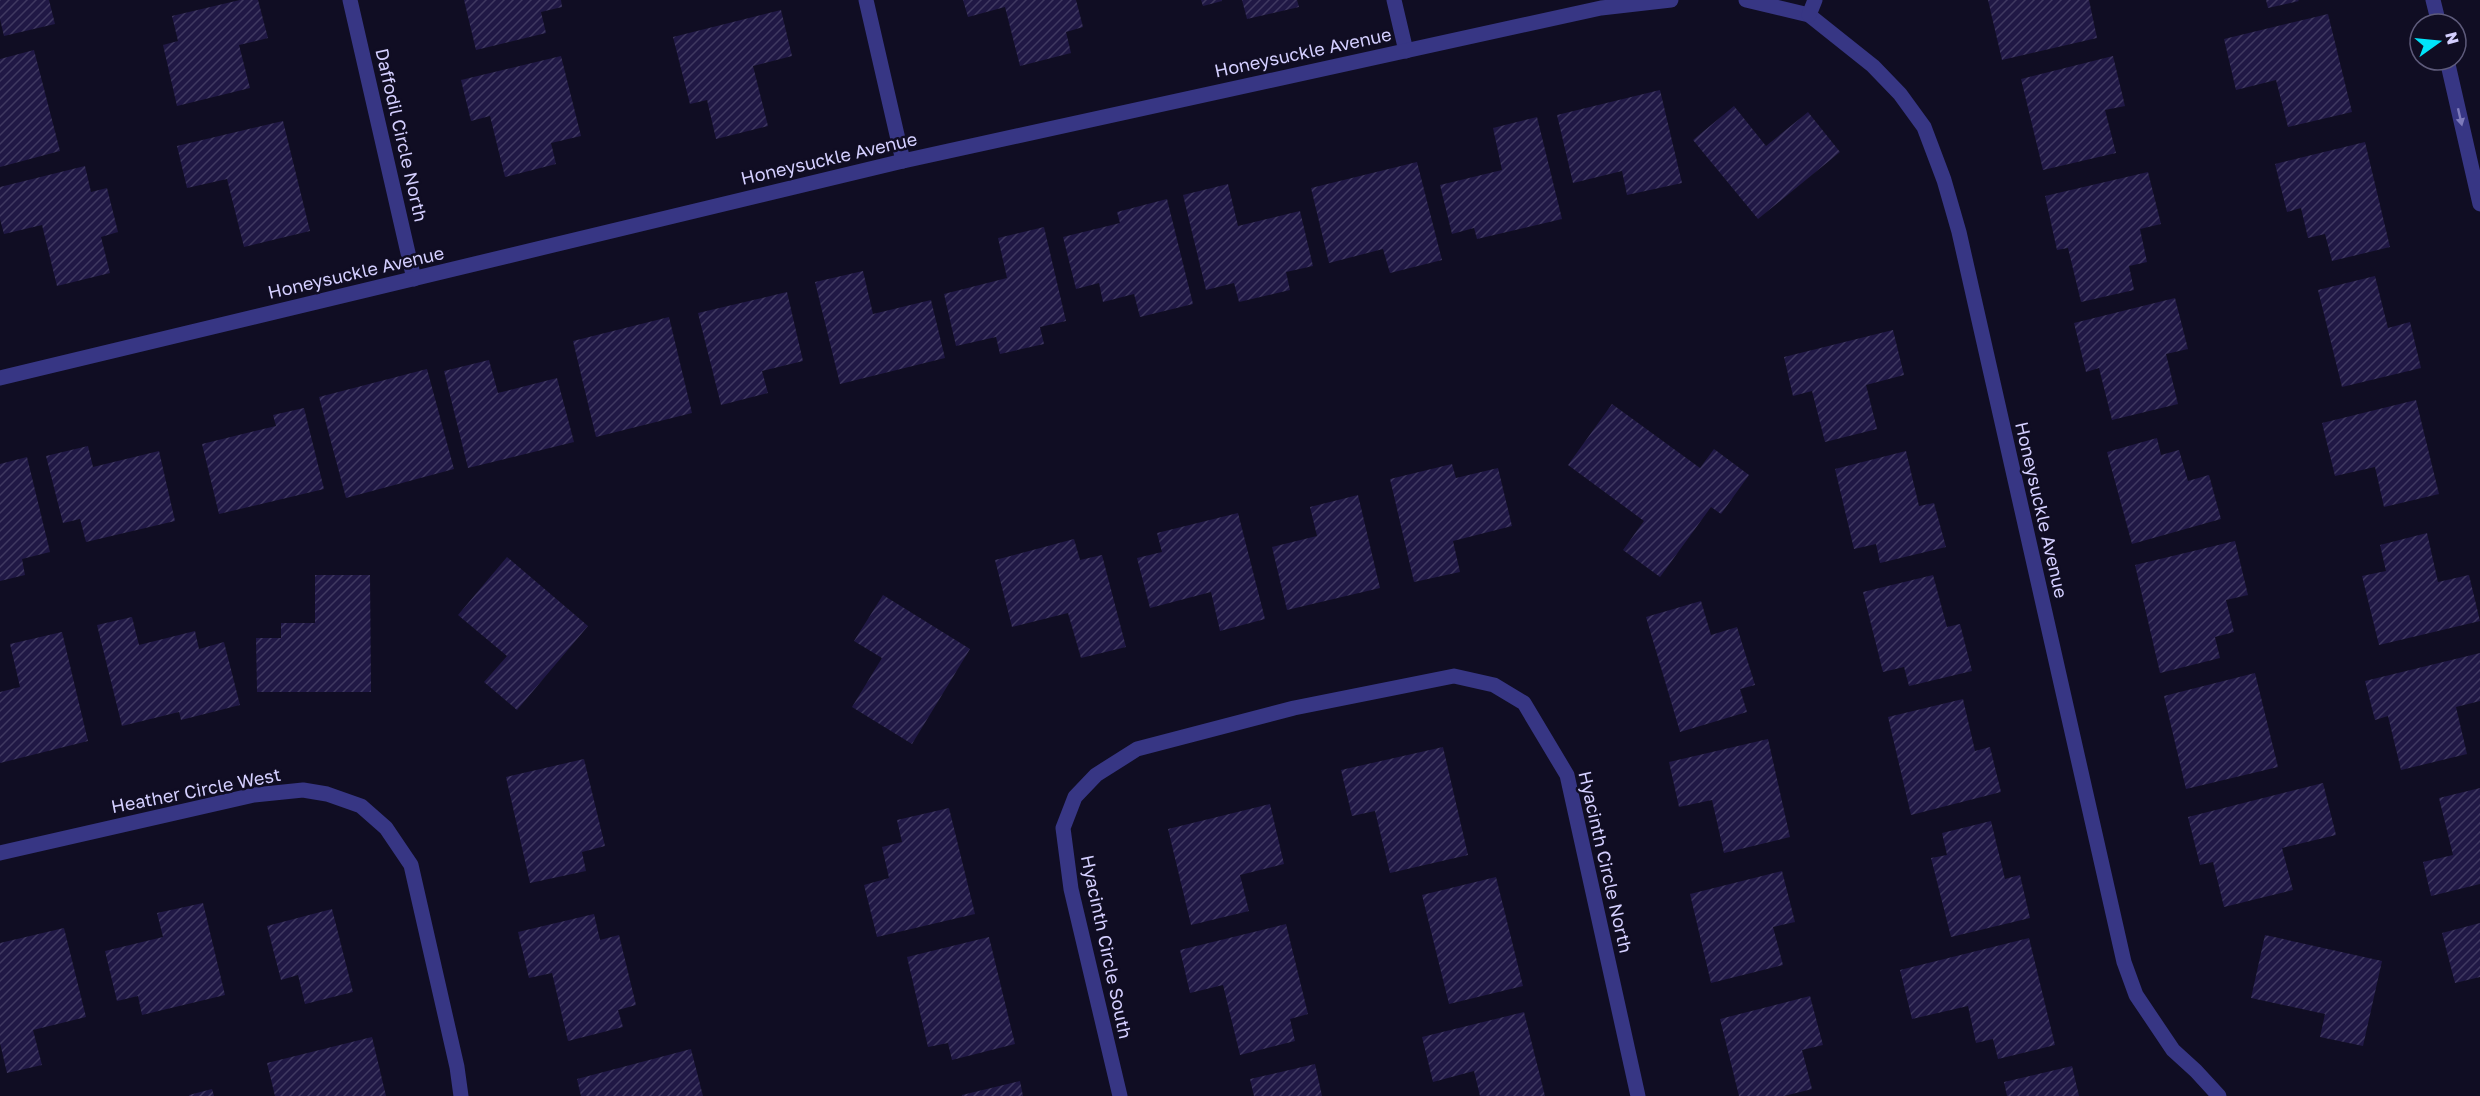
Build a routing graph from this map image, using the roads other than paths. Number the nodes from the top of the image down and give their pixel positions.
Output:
1 (350, 0) edge
2 (867, 0) edge
3 (1394, 0) edge
4 (1671, 0) edge
5 (1746, 0) edge
6 (1815, 0) edge
7 (1809, 15) junction
8 (1406, 51) junction
9 (2450, 72) edge
10 (903, 161) junction
11 (2480, 204) edge
12 (414, 279) junction
13 (0, 378) edge
14 (1294, 708) joint
15 (0, 853) edge
16 (461, 1096) edge
17 (1119, 1096) edge
18 (1638, 1096) edge
19 (2219, 1096) edge

1 - 12 street, Daffodil Circle North
2 - 10 street
3 - 8 street
4 - 8 street, Honeysuckle Avenue
5 - 7 street, Honeysuckle Avenue
6 - 7 street
7 - 19 street, Honeysuckle Avenue
8 - 10 street, Honeysuckle Avenue
9 -> 11 street
10 - 12 street, Honeysuckle Avenue
12 - 13 street, Honeysuckle Avenue
14 - 17 street, Hyacinth Circle South
14 - 18 street, Hyacinth Circle North
15 - 16 street, Heather Circle West

